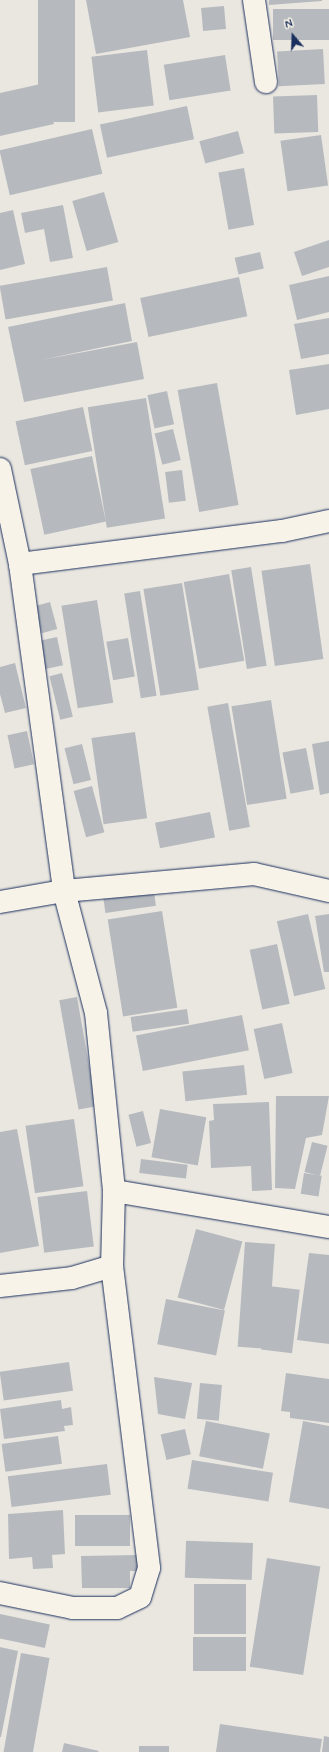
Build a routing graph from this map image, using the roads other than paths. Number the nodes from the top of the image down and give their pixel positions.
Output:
1 (254, 0) edge
2 (266, 82) dead end
3 (0, 469) edge
4 (329, 521) edge
5 (20, 564) junction
6 (64, 891) junction
7 (329, 891) edge
8 (0, 902) edge
9 (114, 1191) junction
10 (329, 1227) edge
11 (112, 1266) junction
12 (0, 1286) edge
13 (0, 1593) edge

1 - 2 street
3 - 5 street
4 - 5 street
5 - 6 street
6 - 7 street
6 - 8 street
6 - 9 street
9 - 10 street
9 - 11 street
11 - 12 street
11 - 13 street

